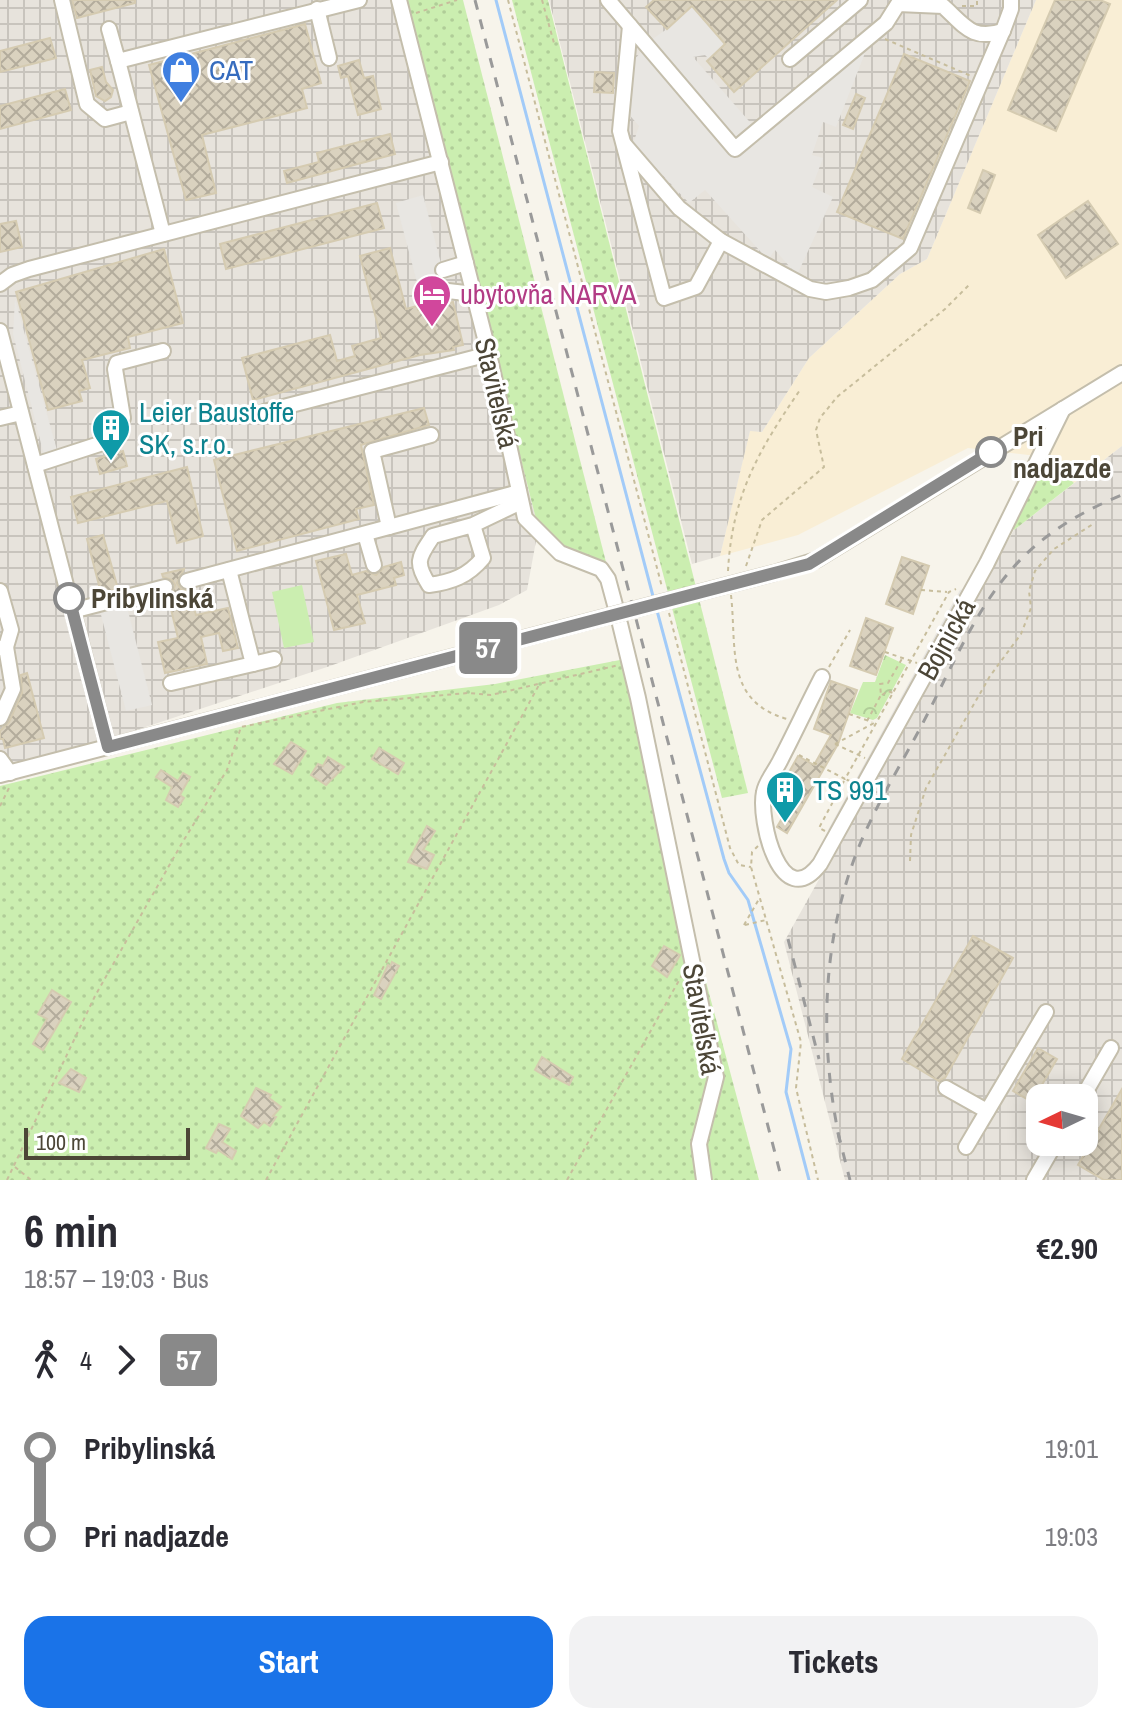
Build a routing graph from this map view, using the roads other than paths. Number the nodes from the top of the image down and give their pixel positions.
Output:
1 (62, 0) edge
2 (359, 0) edge
3 (399, 0) edge
4 (608, 0) edge
5 (860, 0) edge
6 (1011, 0) edge
7 (894, 2) edge
8 (317, 9) junction
9 (630, 26) junction
10 (109, 29) dead end
11 (1003, 31) junction
12 (329, 58) dead end
13 (790, 59) dead end
14 (118, 61) junction
15 (131, 112) junction
16 (624, 144) junction
17 (441, 162) junction
18 (163, 234) junction
19 (721, 241) junction
20 (443, 270) dead end
21 (468, 270) junction
22 (0, 284) edge
23 (474, 294) junction
24 (0, 331) edge
25 (163, 351) dead end
26 (489, 354) junction
27 (1122, 373) edge
28 (1063, 409) junction
29 (264, 412) dead end
30 (21, 413) junction
31 (0, 418) edge
32 (431, 435) dead end
33 (35, 465) junction
34 (520, 497) junction
35 (473, 525) junction
36 (389, 527) junction
37 (365, 534) junction
38 (374, 565) dead end
39 (229, 570) junction
40 (187, 581) dead end
41 (165, 587) dead end
42 (0, 591) edge
43 (615, 605) dead end
44 (72, 611) junction
45 (620, 624) dead end
46 (3, 648) edge
47 (274, 659) dead end
48 (253, 664) junction
49 (822, 677) road end
50 (171, 683) dead end
51 (0, 718) edge
52 (108, 747) junction
53 (0, 759) edge
54 (5, 774) edge
55 (1046, 1012) dead end
56 (1111, 1048) dead end
57 (1090, 1084) edge
58 (946, 1088) dead end
59 (987, 1111) junction
60 (966, 1147) dead end
61 (1048, 1156) edge
62 (704, 1180) edge
63 (1034, 1180) edge

1 - 15 street
2 - 8 street
3 - 17 street, Staviteľská
4 - 9 street
5 - 13 street
6 - 11 street
7 - 9 street
7 - 11 street
8 - 12 street
8 - 14 street
9 - 16 street
10 - 14 street
11 - 19 street
14 - 15 street
15 - 18 street
16 - 19 street
16 - 19 street
17 - 18 street
17 - 21 street, Staviteľská
18 - 22 street
20 - 21 street
21 - 23 street, Staviteľská
21 - 23 street
23 - 26 street, Staviteľská
24 - 30 street
25 - 33 street
26 - 29 street
26 - 34 street, Staviteľská
27 - 28 street
28 - 49 street, Bojnická
28 - 52 street, bridge
30 - 31 street
30 - 33 street
32 - 36 street
33 - 44 street
34 - 35 street
34 - 36 street
34 - 43 street, Staviteľská
35 - 35 street
36 - 37 street
37 - 38 street
37 - 39 street
39 - 40 street
39 - 48 street
41 - 44 street
42 - 46 street
44 - 52 street
45 - 62 street, Staviteľská
46 - 51 street
47 - 48 street
48 - 50 street
52 - 54 street
53 - 54 street
55 - 59 street
56 - 57 street
58 - 59 street
59 - 60 street
61 - 63 street

